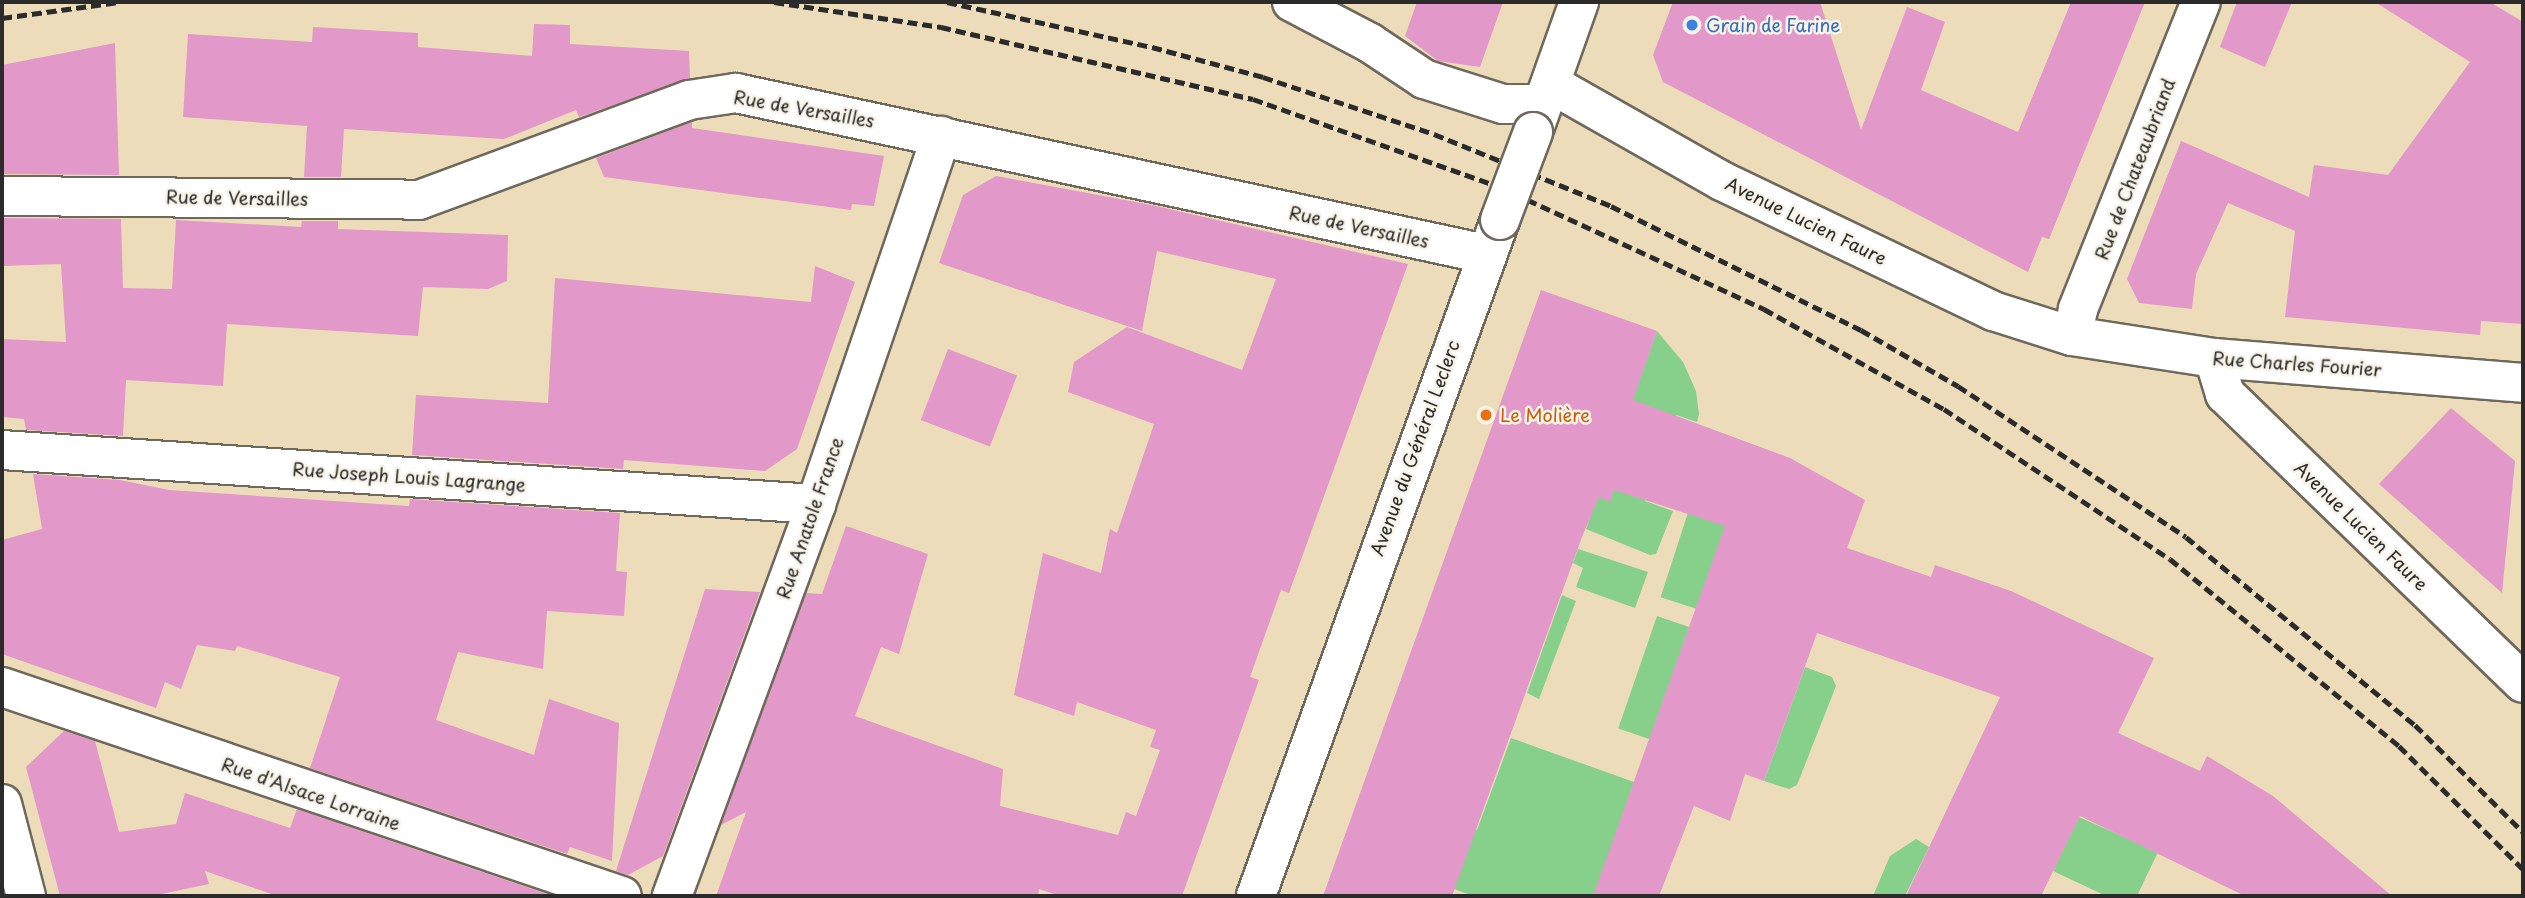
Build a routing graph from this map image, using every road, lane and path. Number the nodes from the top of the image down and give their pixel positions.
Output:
1 (1292, 2) edge
2 (1578, 2) edge
3 (2201, 2) edge
4 (1542, 106) junction
5 (941, 136) junction
6 (2, 196) edge
7 (1493, 237) junction
8 (2072, 336) junction
9 (2214, 358) junction
10 (2523, 383) edge
11 (2, 450) edge
12 (816, 504) junction
13 (2523, 683) edge
14 (2, 687) edge
15 (2, 804) edge
16 (26, 896) edge
17 (622, 896) edge
18 (672, 896) edge
19 (1256, 896) edge

1 - 4 street
2 - 4 street, Avenue du Général Leclerc
3 - 8 street, Rue de Chateaubriand
4 - 7 street, Avenue du Général Leclerc, bridge
4 - 8 street, Avenue Lucien Faure
5 - 6 street, Rue de Versailles
5 - 7 street, Rue de Versailles
5 - 12 street, Rue Anatole France
7 - 19 street, Avenue du Général Leclerc
8 - 9 street, Rue Charles Fourier
9 - 10 street, Rue Charles Fourier
9 - 13 street, Avenue Lucien Faure
11 - 12 street, Rue Joseph Louis Lagrange
12 - 18 street, Rue Anatole France
14 - 17 street, Rue d'Alsace Lorraine
15 - 16 street

